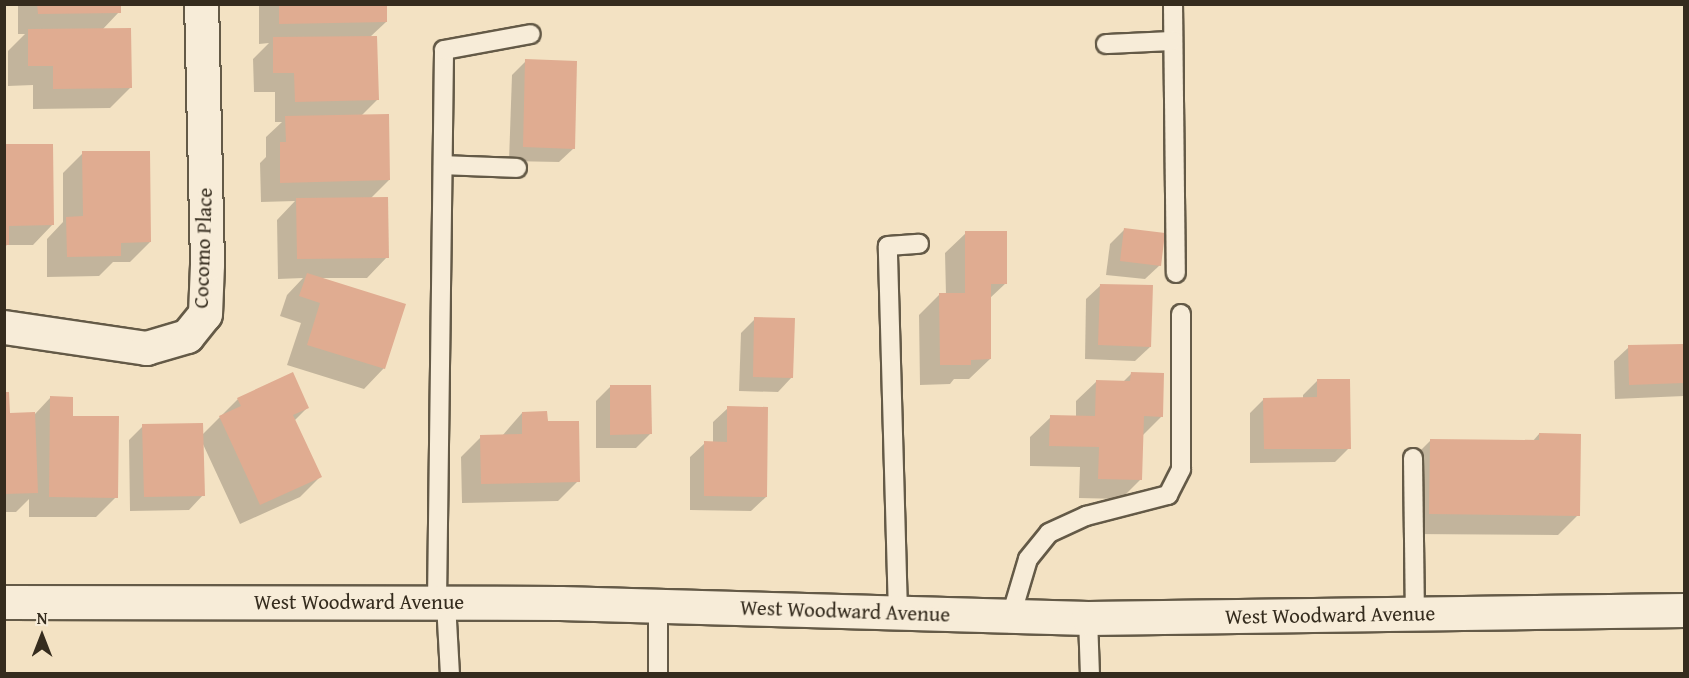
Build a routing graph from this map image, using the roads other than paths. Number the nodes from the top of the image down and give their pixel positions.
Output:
1 (201, 4) edge
2 (1173, 4) edge
3 (531, 34) dead end
4 (1173, 41) junction
5 (1106, 44) dead end
6 (443, 165) junction
7 (517, 168) dead end
8 (919, 244) dead end
9 (1176, 273) dead end
10 (1181, 314) dead end
11 (4, 327) edge
12 (1413, 458) dead end
13 (4, 602) edge
14 (442, 602) junction
15 (658, 606) junction
16 (1684, 610) edge
17 (898, 613) junction
18 (1414, 614) junction
19 (1011, 616) junction
20 (1088, 618) junction
21 (450, 674) edge
22 (658, 674) edge
23 (1090, 674) edge

1 - 11 street, Cocomo Place
2 - 4 lane
3 - 6 lane
4 - 5 lane
4 - 9 lane
6 - 7 lane
6 - 14 lane
8 - 17 lane
10 - 19 lane
12 - 18 lane
13 - 14 street, West Woodward Avenue
14 - 15 street, West Woodward Avenue
14 - 21 lane
15 - 17 street, West Woodward Avenue
15 - 22 lane
16 - 18 street, West Woodward Avenue
17 - 19 street, West Woodward Avenue
18 - 20 street, West Woodward Avenue
19 - 20 street, West Woodward Avenue
20 - 23 lane

